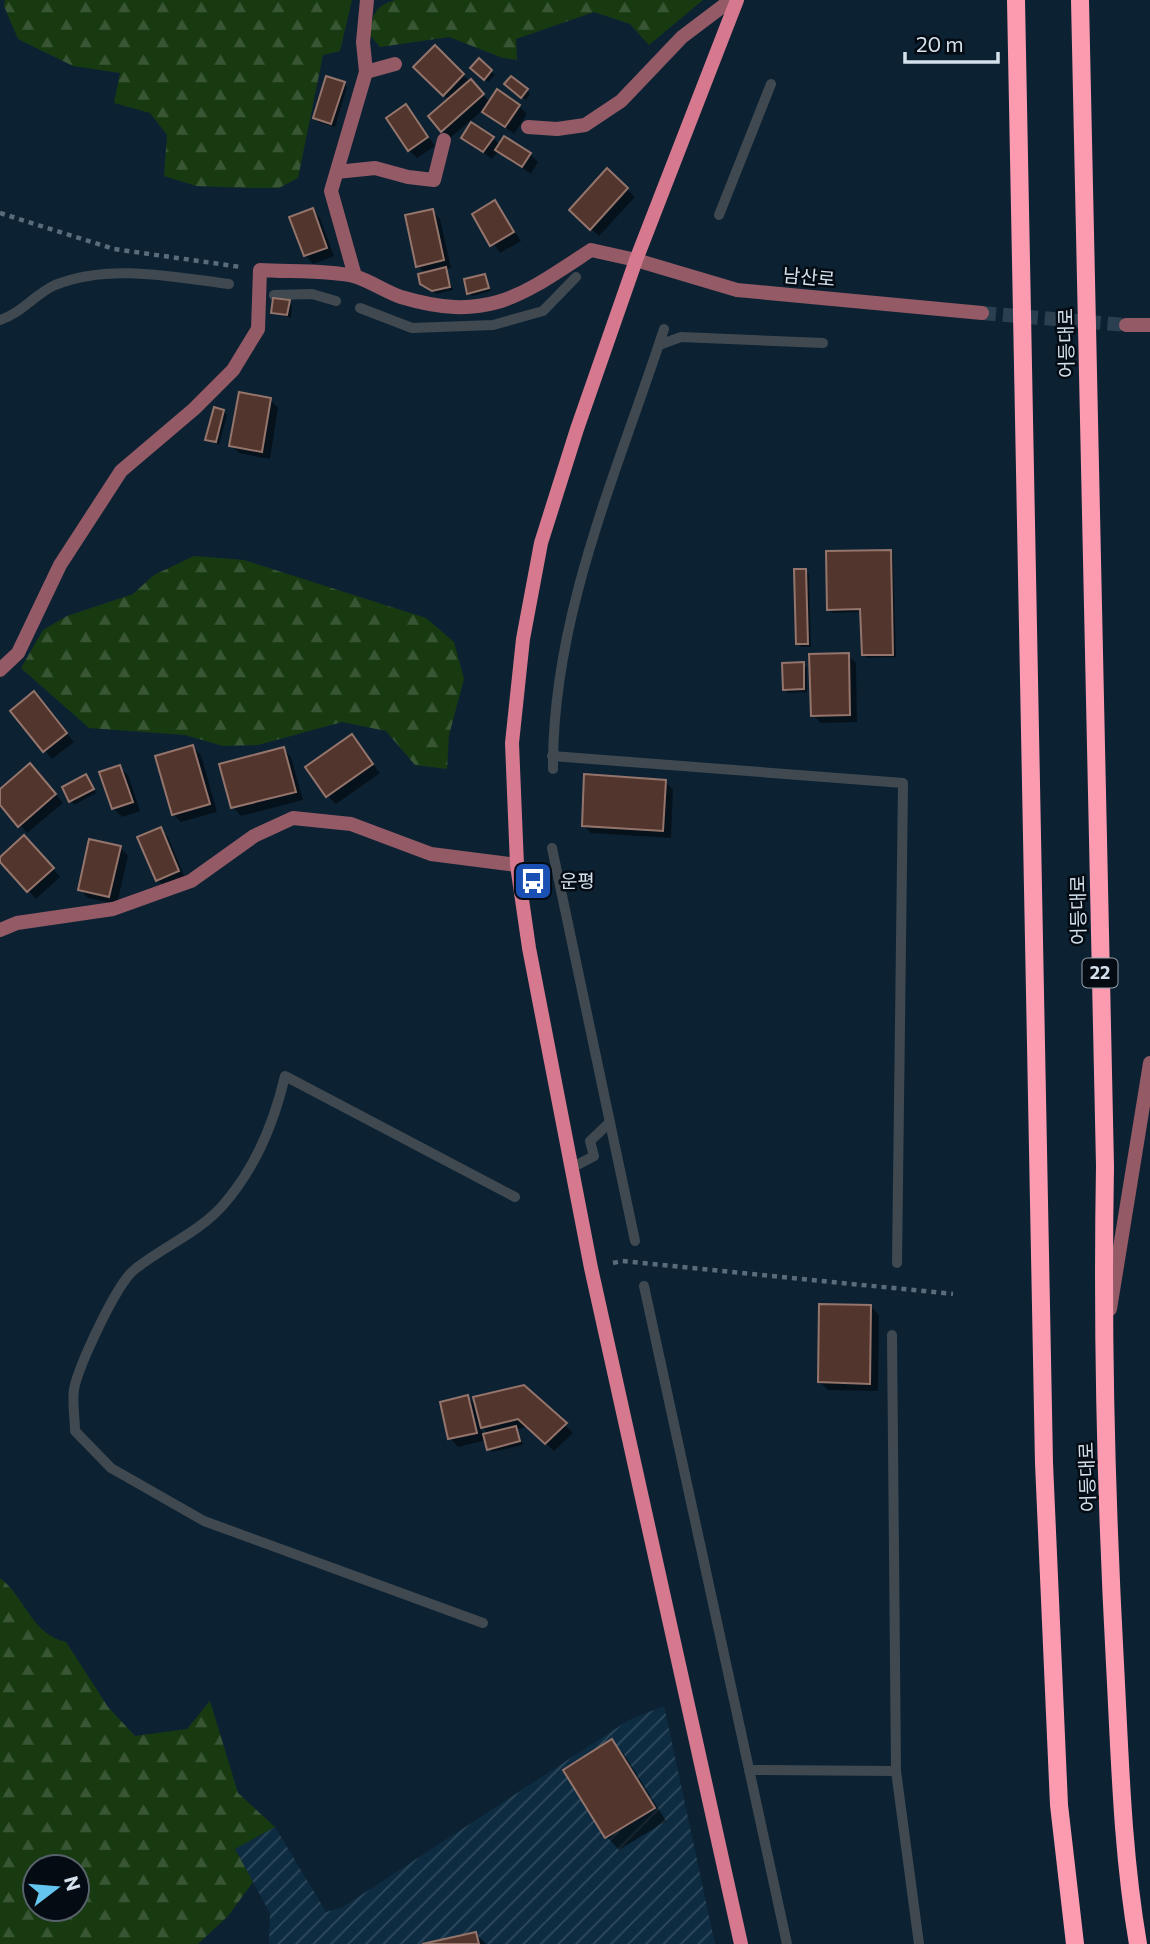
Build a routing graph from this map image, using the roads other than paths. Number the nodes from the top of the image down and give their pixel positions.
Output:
1 (367, 0) edge
2 (731, 0) edge
3 (737, 0) edge
4 (1016, 0) edge
5 (1080, 0) edge
6 (395, 64) dead end
7 (366, 72) junction
8 (528, 127) dead end
9 (444, 141) dead end
10 (337, 172) junction
11 (636, 260) junction
12 (355, 276) junction
13 (982, 313) tunnel mouth
14 (1126, 325) tunnel mouth
15 (1150, 325) edge
16 (0, 670) edge
17 (517, 865) junction
18 (0, 930) edge
19 (1150, 1063) edge
20 (1104, 1349) junction
21 (741, 1944) edge
22 (1075, 1944) edge
23 (1138, 1944) edge

1 - 7 street
2 - 8 street
3 - 11 main road
4 - 22 main road
5 - 20 main road, 어등대로 / 22
6 - 7 street
7 - 10 street
9 - 10 street
10 - 12 street
11 - 12 street, 남산로
11 - 13 street, 남산로
11 - 17 main road
12 - 16 street
14 - 15 street
17 - 18 street
17 - 21 main road
19 - 20 street
20 - 23 main road, 어등대로 / 22

